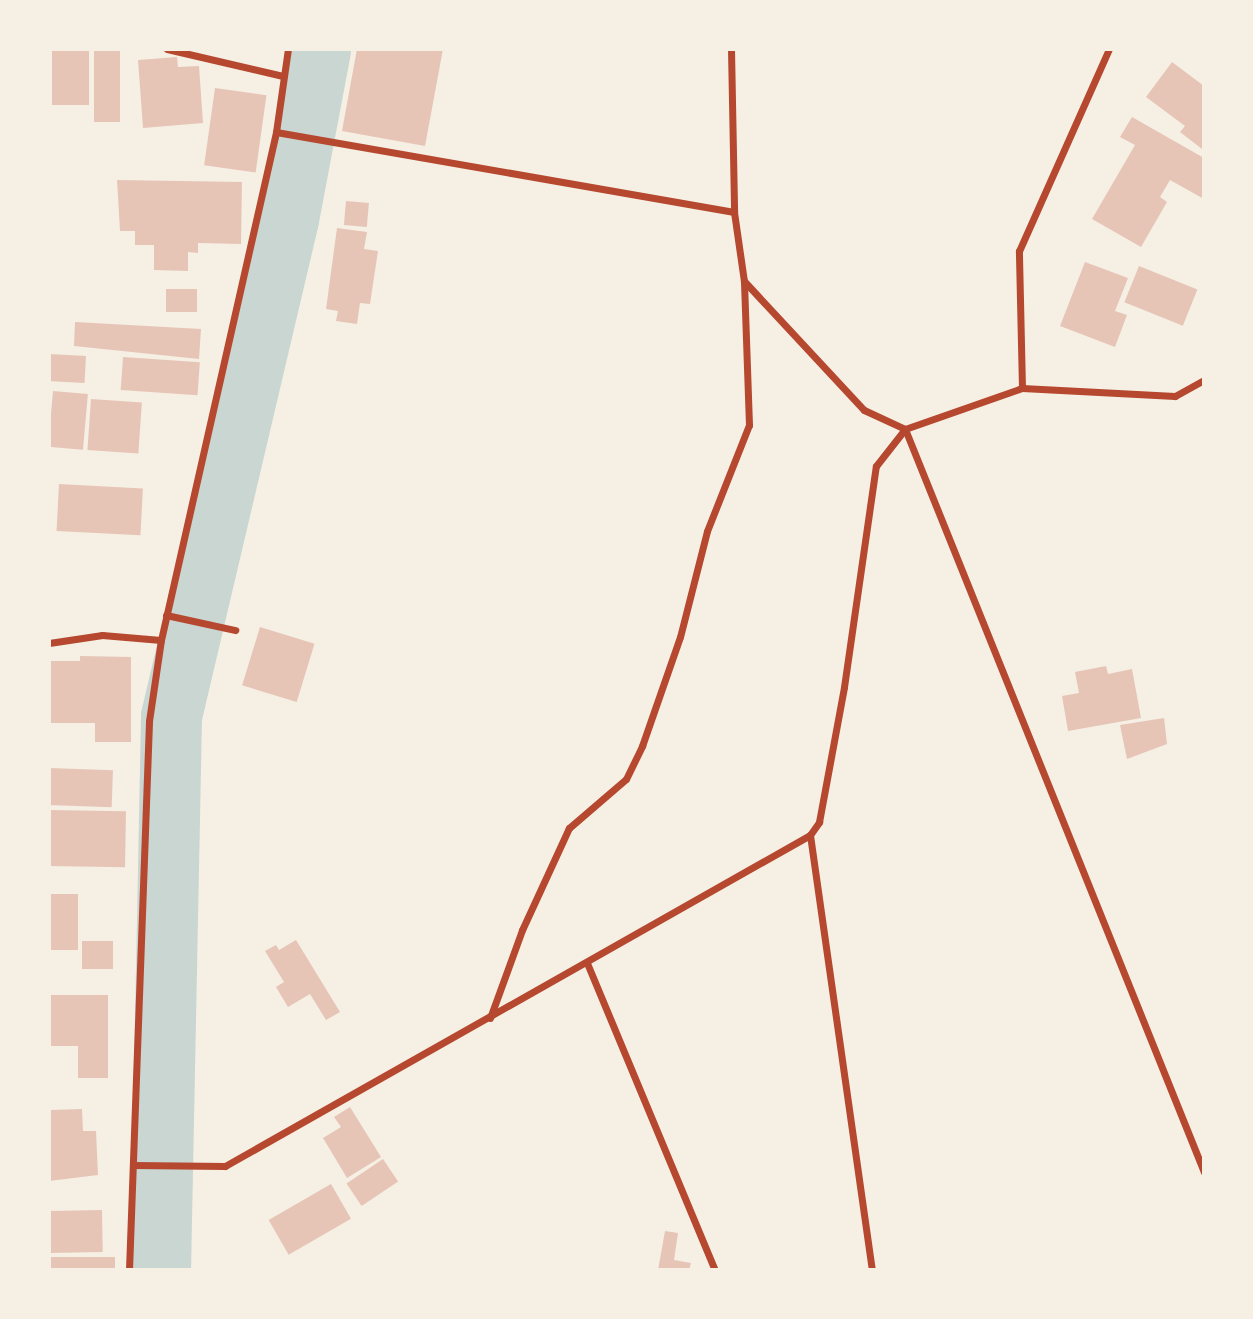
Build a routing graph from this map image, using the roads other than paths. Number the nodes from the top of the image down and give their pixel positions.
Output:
1 (167, 49) edge
2 (288, 49) edge
3 (731, 49) edge
4 (1109, 49) edge
5 (283, 76) junction
6 (275, 132) junction
7 (734, 212) junction
8 (744, 281) junction
9 (1204, 380) edge
10 (1022, 388) junction
11 (905, 429) junction
12 (166, 615) junction
13 (235, 630) dead end
14 (161, 640) junction
15 (49, 643) edge
16 (810, 835) junction
17 (587, 963) junction
18 (490, 1018) junction
19 (134, 1165) junction
20 (1204, 1172) edge
21 (129, 1270) edge
22 (715, 1270) edge
23 (872, 1270) edge

1 - 5 street
2 - 5 street
3 - 7 street
4 - 10 street
5 - 6 street
6 - 7 street
6 - 12 street
7 - 8 street
8 - 11 street
8 - 18 street
9 - 10 street
10 - 11 street
11 - 16 street
11 - 20 street
12 - 13 street
12 - 14 street
14 - 15 street
14 - 19 street
16 - 17 street
16 - 23 street
17 - 18 street
17 - 22 street
18 - 19 street
19 - 21 street

